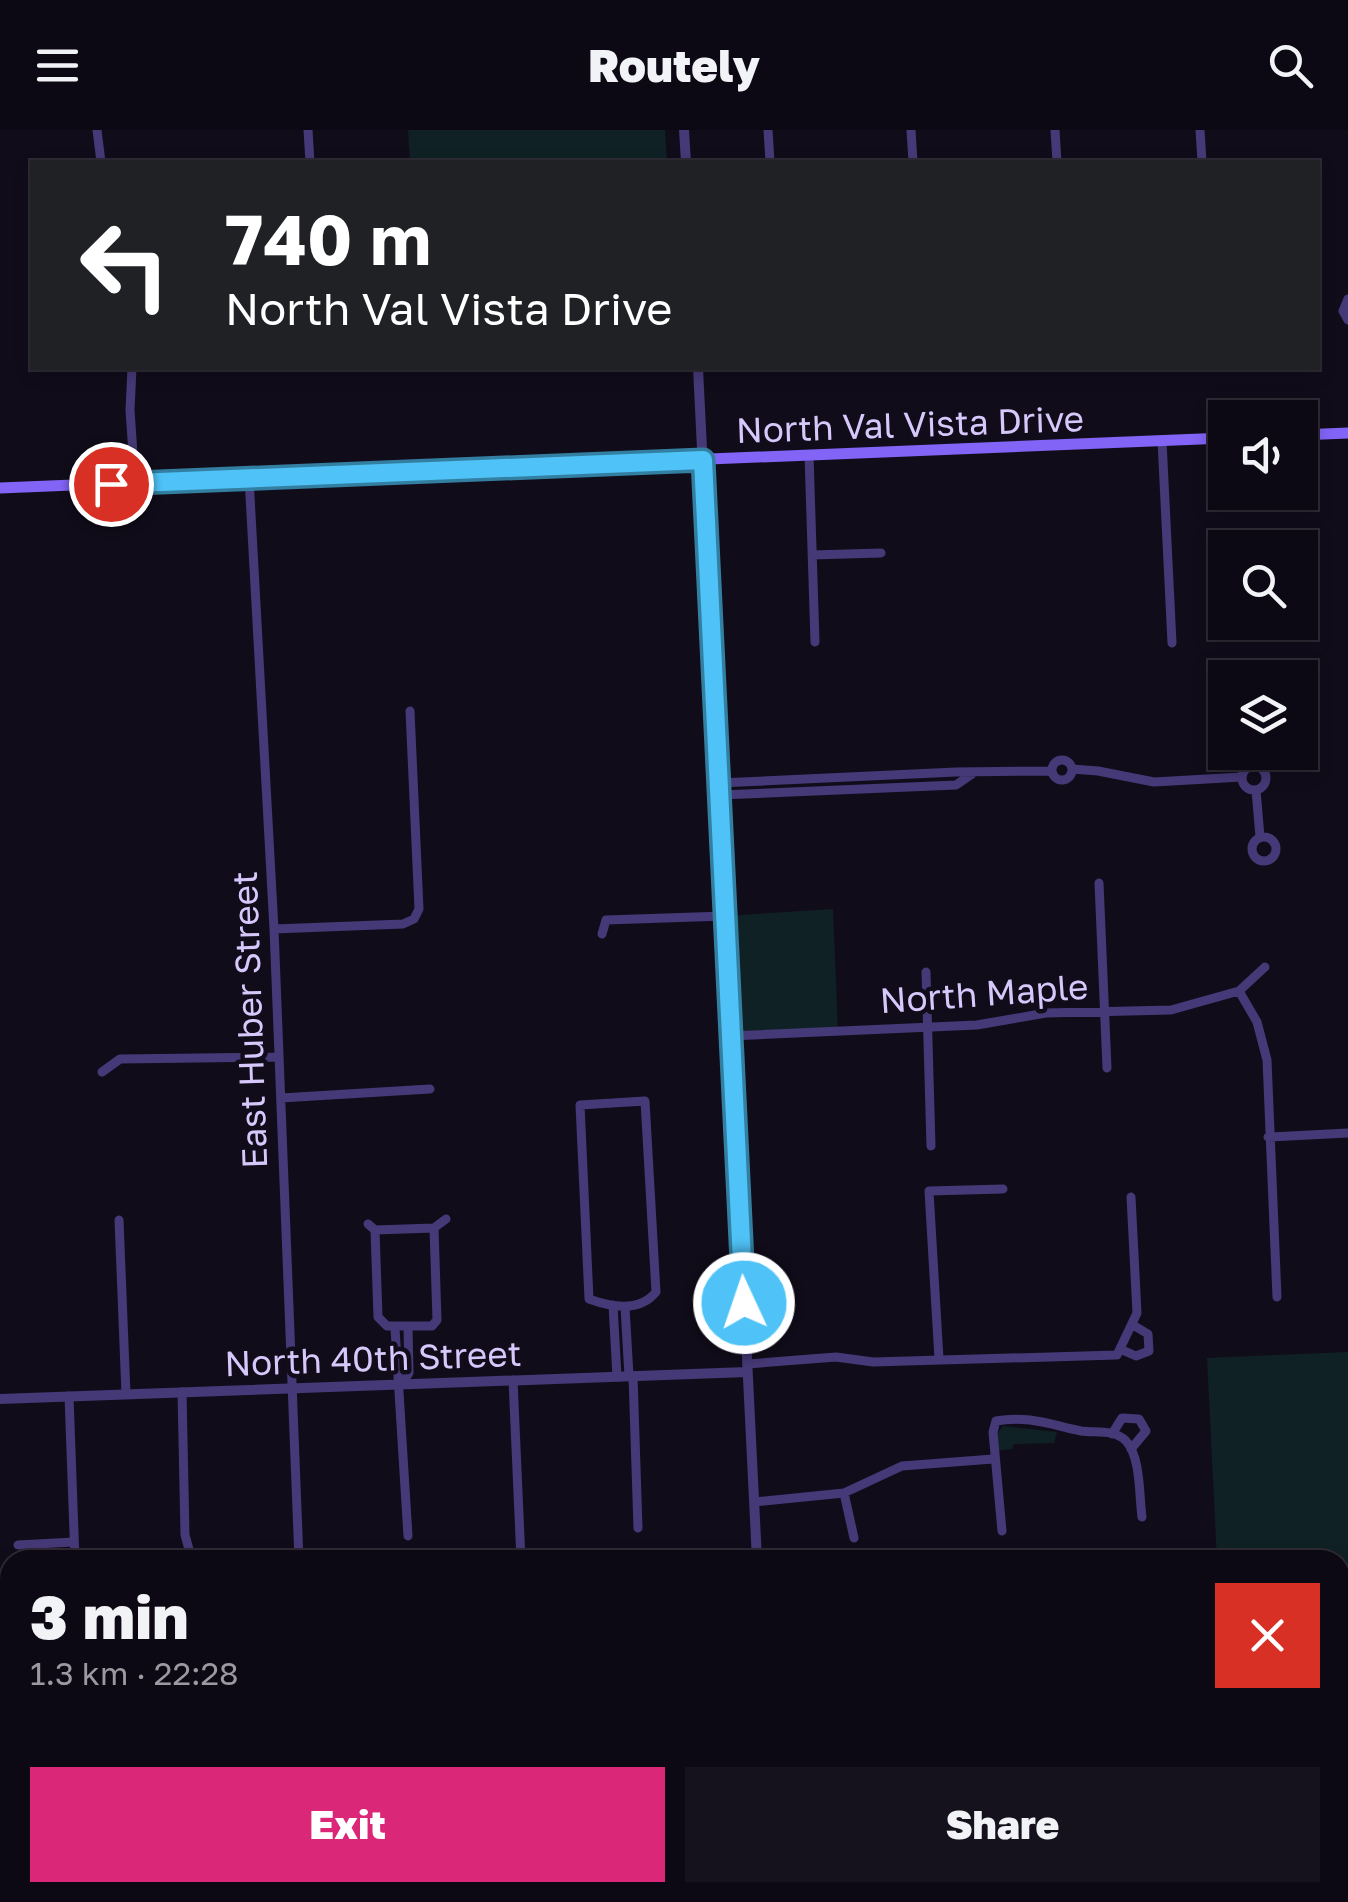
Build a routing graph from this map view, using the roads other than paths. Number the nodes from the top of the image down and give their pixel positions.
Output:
1 (97, 130) edge
2 (308, 130) edge
3 (684, 130) edge
4 (768, 130) edge
5 (911, 130) edge
6 (1055, 130) edge
7 (1200, 130) edge
8 (101, 160) edge
9 (310, 160) edge
10 (686, 160) edge
11 (770, 160) edge
12 (912, 160) edge
13 (1057, 160) edge
14 (1202, 160) edge
15 (1348, 299) edge
16 (1348, 320) edge
17 (132, 370) edge
18 (698, 370) edge
19 (1348, 433) edge
20 (1318, 434) edge
21 (1208, 439) edge
22 (1162, 441) junction
23 (809, 455) junction
24 (703, 460) junction
25 (249, 478) junction
26 (135, 483) junction
27 (0, 488) edge
28 (881, 552) dead end
29 (812, 554) junction
30 (815, 642) dead end
31 (1172, 643) dead end
32 (410, 711) dead end
33 (1245, 770) edge
34 (1264, 770) edge
35 (913, 774) junction
36 (972, 774) junction
37 (1242, 778) junction
38 (798, 780) junction
39 (764, 787) junction
40 (913, 788) junction
41 (719, 789) junction
42 (1256, 790) junction
43 (798, 792) junction
44 (1260, 837) dead end
45 (1099, 883) dead end
46 (726, 916) junction
47 (274, 929) junction
48 (602, 934) dead end
49 (1264, 967) dead end
50 (926, 972) dead end
51 (1239, 991) junction
52 (1105, 1012) junction
53 (927, 1027) junction
54 (731, 1036) junction
55 (279, 1058) junction
56 (1107, 1068) dead end
57 (102, 1072) dead end
58 (430, 1089) dead end
59 (281, 1098) junction
60 (1348, 1133) edge
61 (1268, 1137) junction
62 (931, 1146) dead end
63 (1003, 1189) dead end
64 (1131, 1197) dead end
65 (446, 1219) dead end
66 (119, 1220) dead end
67 (434, 1228) junction
68 (1277, 1297) dead end
69 (613, 1305) junction
70 (625, 1306) junction
71 (1133, 1325) junction
72 (395, 1328) junction
73 (408, 1328) junction
74 (396, 1347) junction
75 (408, 1347) junction
76 (1120, 1349) junction
77 (940, 1359) junction
78 (747, 1368) junction
79 (626, 1376) junction
80 (514, 1380) junction
81 (401, 1385) junction
82 (290, 1388) junction
83 (182, 1392) junction
84 (126, 1394) junction
85 (70, 1396) junction
86 (0, 1399) edge
87 (1112, 1434) junction
88 (1131, 1449) junction
89 (993, 1460) junction
90 (844, 1493) junction
91 (754, 1502) junction
92 (1142, 1517) dead end
93 (638, 1528) dead end
94 (1002, 1531) dead end
95 (408, 1536) dead end
96 (854, 1538) dead end
97 (74, 1542) junction
98 (18, 1545) dead end
99 (74, 1550) edge
100 (190, 1550) edge
101 (298, 1550) edge
102 (521, 1550) edge
103 (756, 1550) edge
104 (238, 1902) edge
105 (252, 1902) edge
106 (522, 1902) edge
107 (539, 1902) edge

1 - 8 street
2 - 9 street
3 - 10 street
4 - 11 street
5 - 12 street
6 - 13 street
7 - 14 street
15 - 16 street
17 - 26 street
18 - 24 street
19 - 20 main road
21 - 22 main road, North Val Vista Drive
22 - 23 main road, North Val Vista Drive
22 - 31 street
23 - 24 main road, North Val Vista Drive
23 - 29 street
24 - 25 main road, North Val Vista Drive
24 - 41 street
25 - 26 main road, North Val Vista Drive
25 - 47 street, East Huber Street
26 - 27 main road, North Val Vista Drive
28 - 29 street
29 - 30 street
32 - 47 street
33 - 37 street
34 - 42 street
35 - 36 street
35 - 38 street
35 - 40 street
36 - 37 street
36 - 40 street
37 - 42 street
38 - 39 street
38 - 43 street
39 - 41 street
39 - 43 street
40 - 43 street
41 - 46 street
42 - 44 street
45 - 52 street
46 - 48 street
46 - 54 street
47 - 55 street, East Huber Street
49 - 51 street
50 - 53 street
51 - 52 street, North Maple
51 - 61 street
52 - 53 street, North Maple
52 - 56 street
53 - 54 street, North Maple
53 - 62 street
54 - 78 street
55 - 57 street
55 - 59 street, East Huber Street
58 - 59 street
59 - 82 street, East Huber Street
60 - 61 street
61 - 68 street
63 - 77 street
64 - 71 street
65 - 67 street
66 - 84 street
67 - 72 street
67 - 73 street
69 - 70 street
69 - 70 street
69 - 79 street
70 - 79 street
71 - 76 street
71 - 76 street
72 - 73 street
72 - 74 street
73 - 75 street
74 - 75 street
74 - 81 street
75 - 81 street
76 - 77 street
77 - 78 street
78 - 79 street, North 40th Street
78 - 91 street
79 - 80 street, North 40th Street
79 - 93 street
80 - 81 street, North 40th Street
80 - 102 street
81 - 82 street, North 40th Street
81 - 95 street
82 - 83 street, North 40th Street
82 - 101 street, East Huber Street
83 - 84 street, North 40th Street
83 - 100 street
84 - 85 street, North 40th Street
85 - 86 street, North 40th Street
85 - 97 street
87 - 88 street
87 - 88 street
87 - 89 street
88 - 92 street
89 - 90 street
89 - 94 street
90 - 91 street
90 - 96 street
91 - 103 street
97 - 98 street
97 - 99 street
104 - 105 street
106 - 107 street

